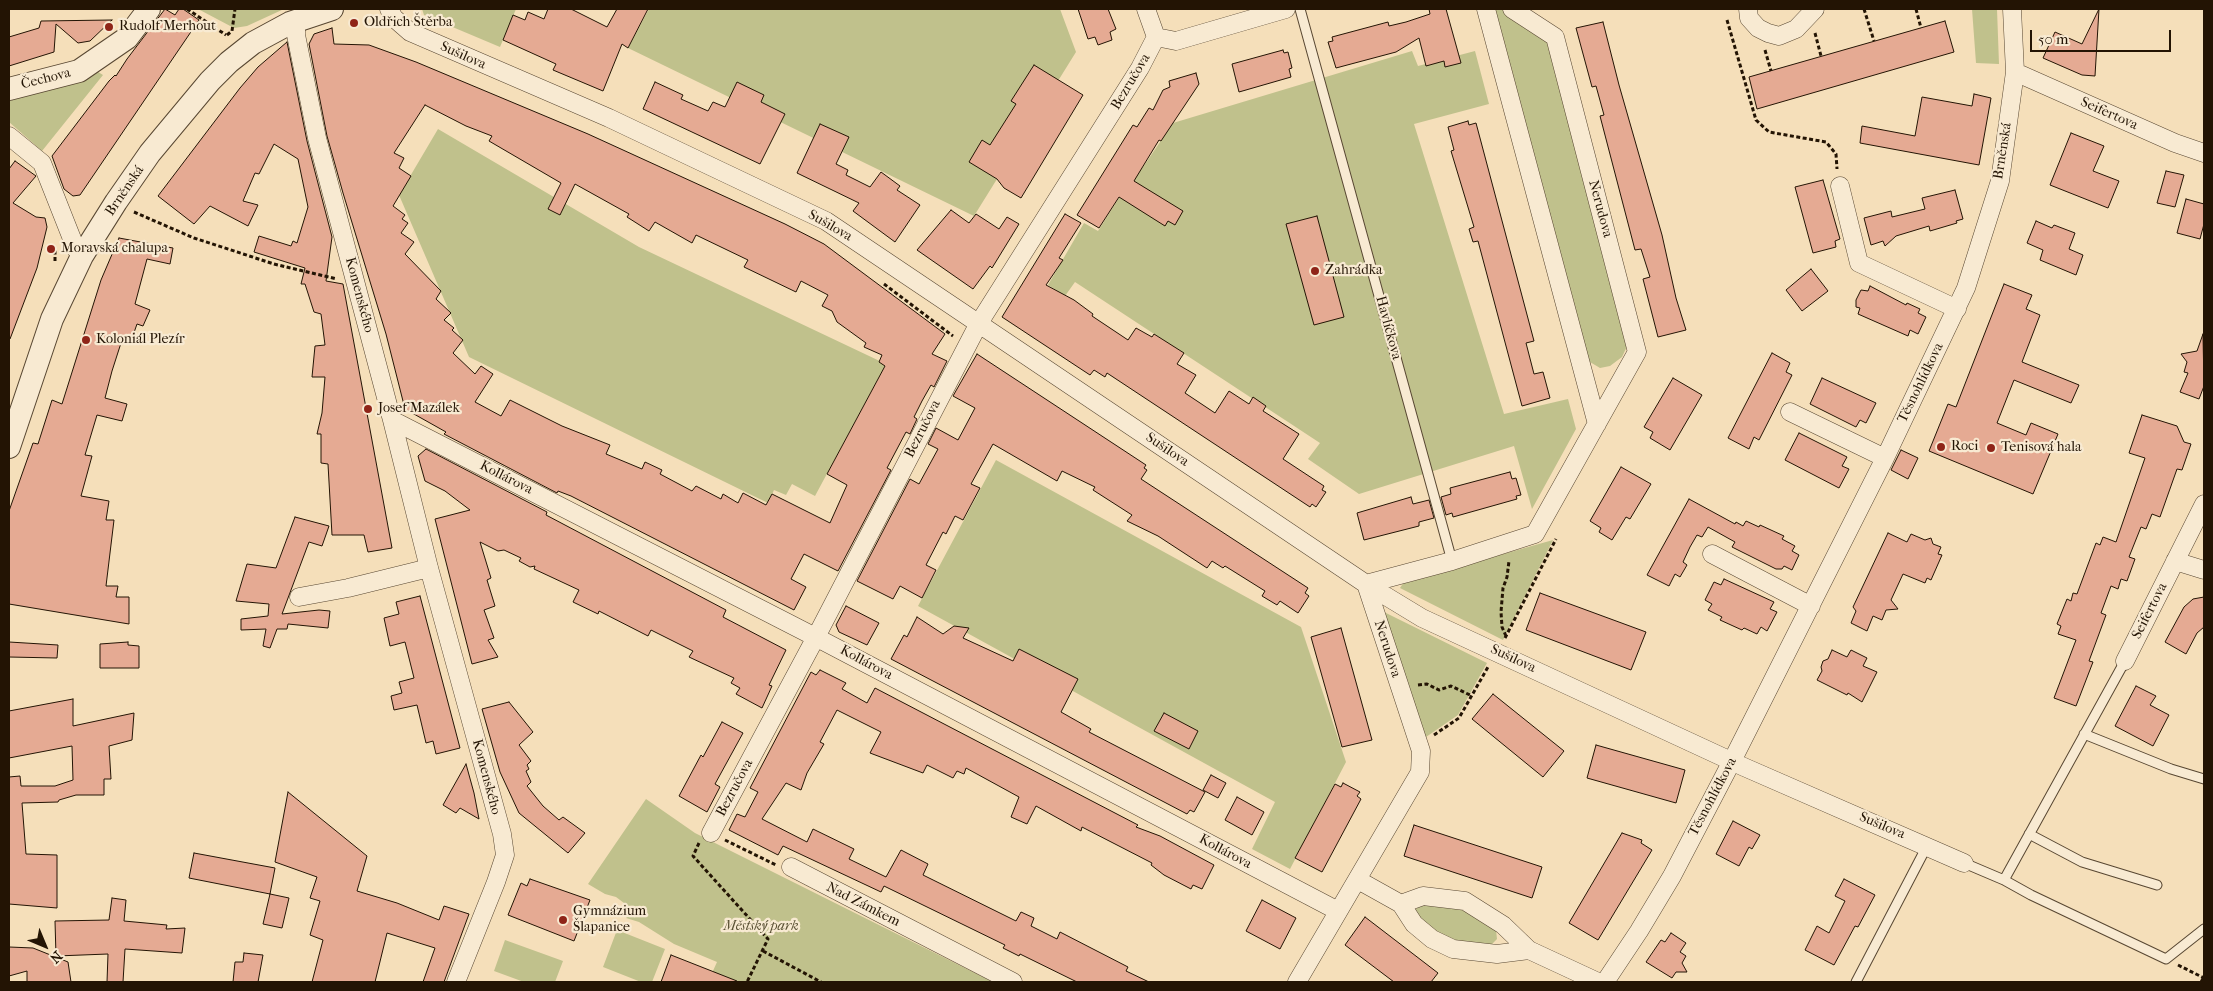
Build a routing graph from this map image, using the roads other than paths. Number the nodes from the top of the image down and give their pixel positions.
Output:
1 (149, 9) edge
2 (332, 9) edge
3 (389, 9) edge
4 (1146, 9) edge
5 (1286, 9) edge
6 (1300, 9) edge
7 (1486, 9) edge
8 (1512, 9) edge
9 (1748, 9) edge
10 (1815, 9) edge
11 (2012, 9) edge
12 (296, 21) junction
13 (1156, 37) junction
14 (2015, 72) junction
15 (9, 89) edge
16 (9, 136) edge
17 (2204, 153) edge
18 (1840, 186) road end
19 (82, 256) junction
20 (1966, 288) joint
21 (1957, 309) junction
22 (979, 323) junction
23 (1790, 412) dead end
24 (392, 420) junction
25 (1597, 424) junction
26 (9, 447) edge
27 (1885, 458) junction
28 (2204, 504) edge
29 (1712, 554) dead end
30 (1452, 561) junction
31 (2175, 561) junction
32 (429, 568) junction
33 (2204, 570) edge
34 (1366, 584) junction
35 (300, 597) dead end
36 (1811, 606) junction
37 (816, 637) junction
38 (2124, 661) joint
39 (2084, 734) junction
40 (1732, 761) junction
41 (2204, 779) edge
42 (2029, 834) junction
43 (706, 835) road end
44 (1927, 846) junction
45 (1964, 862) joint
46 (791, 867) road end
47 (1358, 880) junction
48 (2004, 880) junction
49 (2156, 885) dead end
50 (1401, 904) junction
51 (1338, 911) junction
52 (2204, 929) edge
53 (1530, 950) junction
54 (456, 982) edge
55 (1013, 982) edge
56 (1297, 982) edge
57 (1598, 982) edge
58 (1604, 982) edge
59 (1856, 982) edge

1 - 15 street, Čechova
2 - 12 street, Brněnská
3 - 22 street, Sušilova
4 - 13 street
5 - 13 street
6 - 30 lane, Havlíčkova
7 - 25 street
8 - 25 street, Nerudova
9 - 10 street
11 - 14 street, Brněnská
12 - 19 street, Brněnská
12 - 24 street, Komenského
13 - 22 street, Bezručova
14 - 17 street, Seifertova
14 - 20 street, Brněnská
16 - 19 street
18 - 21 street
19 - 26 street, Brněnská
20 - 21 street, Těsnohlídkova
21 - 27 street, Těsnohlídkova
22 - 34 street, Sušilova
22 - 37 street, Bezručova
23 - 27 street
24 - 32 street, Komenského
24 - 37 street, Kollárova
25 - 30 street, Nerudova
27 - 36 street, Těsnohlídkova
28 - 31 street, Seifertova
29 - 36 street
30 - 34 street, Nerudova
31 - 33 street
31 - 38 street, Seifertova
32 - 35 street
32 - 54 street, Komenského
34 - 40 street, Sušilova
34 - 47 street, Nerudova
36 - 40 street, Těsnohlídkova
37 - 43 street, Bezručova
37 - 51 street, Kollárova
38 - 39 lane
39 - 41 lane
39 - 42 lane
40 - 44 street, Sušilova
40 - 58 street, Těsnohlídkova
42 - 48 lane
42 - 49 lane
44 - 45 street, Sušilova
44 - 59 lane
45 - 48 lane
46 - 55 street, Nad Zámkem
47 - 50 street
47 - 51 street, Nerudova
48 - 52 lane
50 - 53 street
50 - 53 street
51 - 56 street, Nerudova
53 - 57 street

